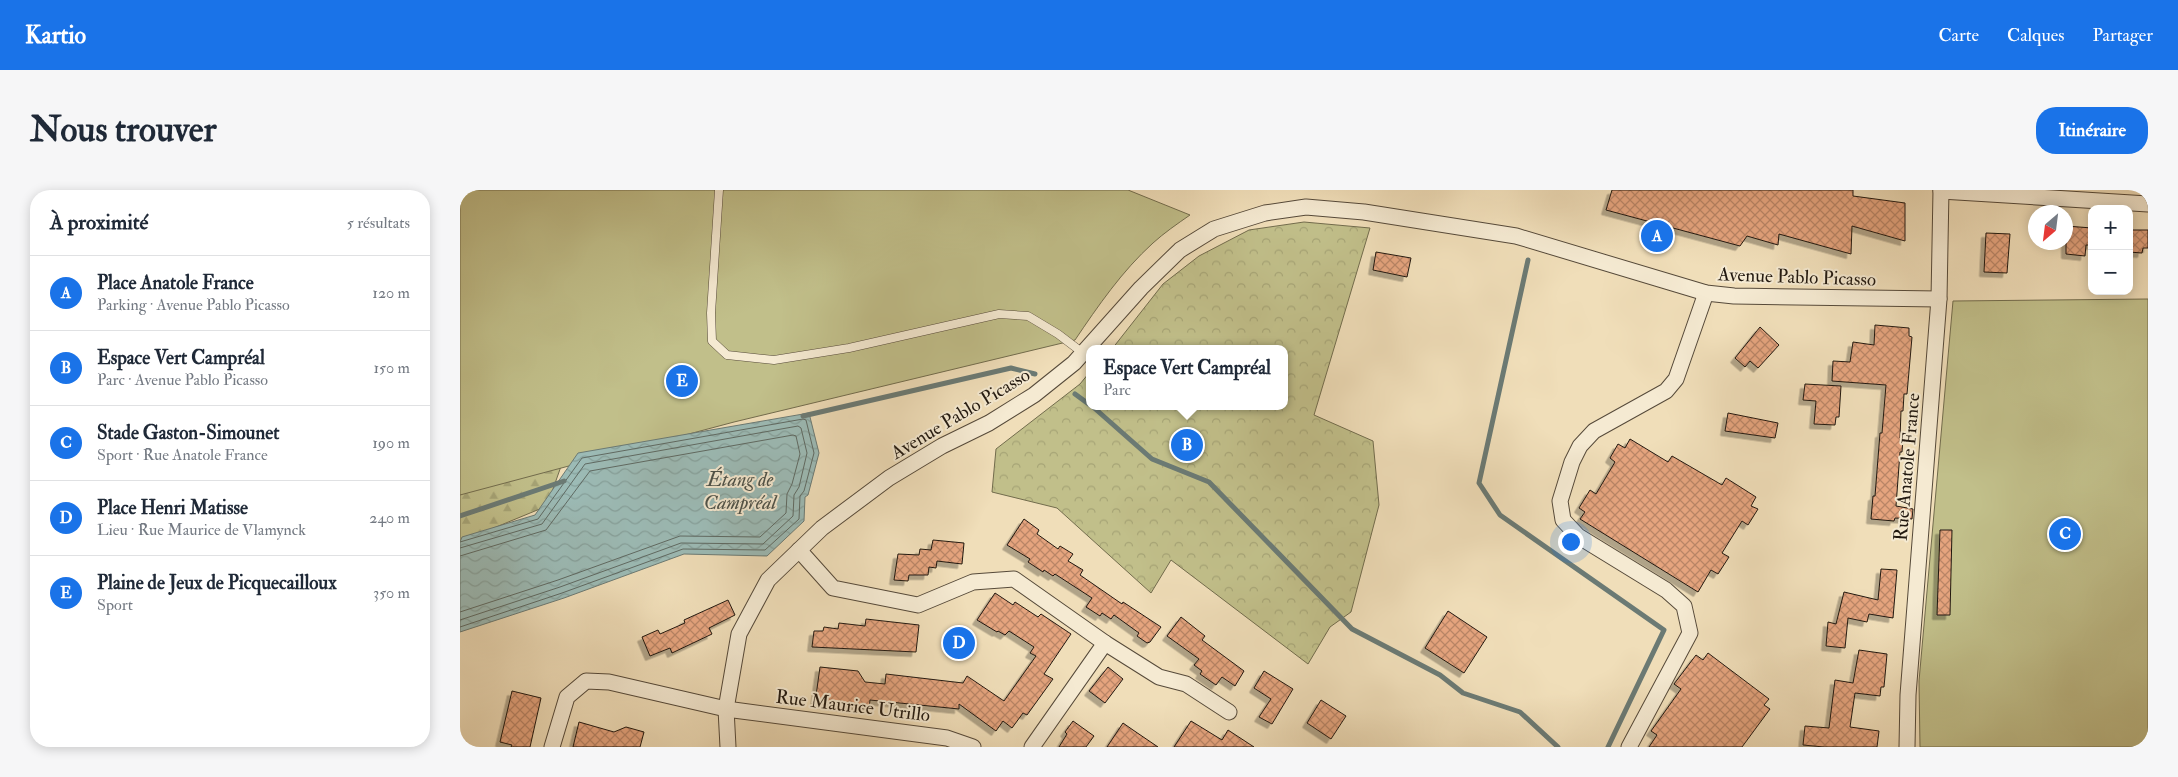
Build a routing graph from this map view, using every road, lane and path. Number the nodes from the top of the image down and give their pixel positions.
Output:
1 (719, 190) edge
2 (1941, 190) edge
3 (2148, 204) edge
4 (1706, 293) junction
5 (1939, 299) junction
6 (1090, 345) edge
7 (1086, 350) edge
8 (1083, 353) junction
9 (799, 550) junction
10 (1105, 643) junction
11 (726, 709) junction
12 (1229, 712) dead end
13 (552, 747) edge
14 (728, 747) edge
15 (972, 747) edge
16 (1032, 747) edge
17 (1629, 747) edge
18 (1907, 747) edge

1 - 8 lane
2 - 3 street
2 - 5 street, Rue Anatole France
4 - 5 street, Avenue Pablo Picasso
4 - 6 street, Avenue Pablo Picasso
4 - 17 street
5 - 18 street, Rue Anatole France
7 - 8 street, Avenue Pablo Picasso
8 - 9 street, Avenue Pablo Picasso
9 - 10 street
9 - 11 street, Avenue Pablo Picasso
10 - 12 street
10 - 16 street
11 - 13 street, Rue Maurice Utrillo
11 - 14 street, Avenue Pablo Picasso
11 - 15 street, Rue Maurice Utrillo

